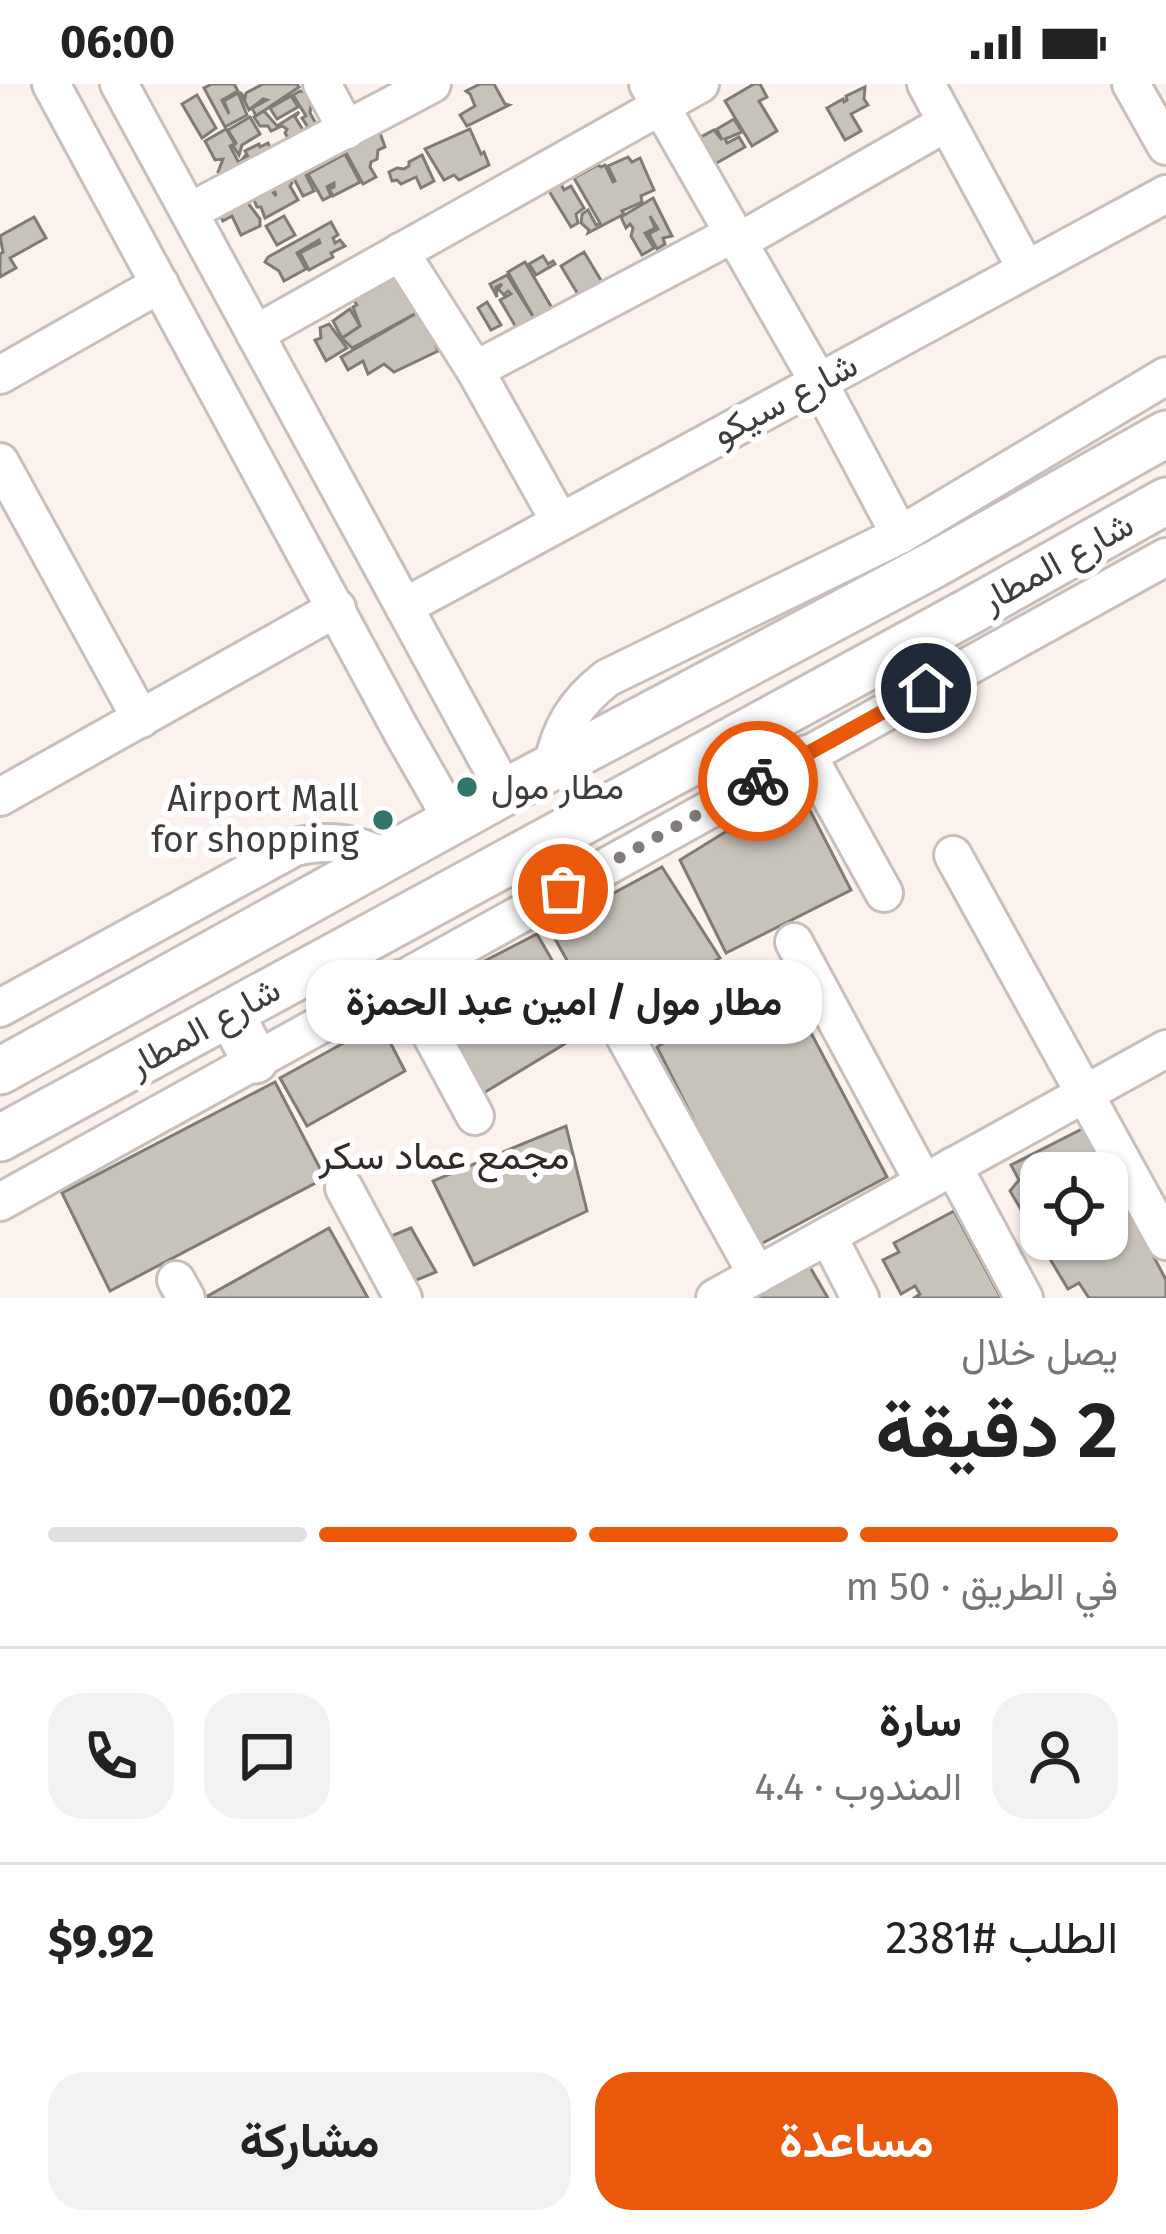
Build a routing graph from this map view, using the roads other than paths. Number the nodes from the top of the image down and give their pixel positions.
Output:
1 (51, 84) edge
2 (322, 84) edge
3 (432, 84) edge
4 (700, 84) edge
5 (926, 84) edge
6 (1131, 84) edge
7 (654, 95) edge
8 (127, 98) edge
9 (946, 124) junction
10 (347, 130) junction
11 (81, 140) junction
12 (1166, 146) edge
13 (1166, 194) edge
14 (189, 212) junction
15 (736, 238) junction
16 (400, 252) junction
17 (1026, 269) junction
18 (160, 284) junction
19 (255, 334) junction
20 (475, 370) junction
21 (0, 375) edge
22 (1166, 376) edge
23 (818, 382) junction
24 (1166, 434) edge
25 (0, 462) edge
26 (1166, 500) edge
27 (560, 522) junction
28 (900, 535) junction
29 (1166, 557) edge
30 (935, 564) junction
31 (854, 606) junction
32 (404, 607) junction
33 (337, 608) junction
34 (972, 610) junction
35 (884, 658) junction
36 (456, 704) junction
37 (141, 719) junction
38 (402, 732) junction
39 (807, 754) junction
40 (552, 767) junction
41 (505, 792) junction
42 (0, 797) edge
43 (453, 821) junction
44 (952, 855) dead end
45 (387, 858) junction
46 (884, 892) dead end
47 (794, 942) dead end
48 (401, 979) junction
49 (0, 1007) edge
50 (230, 1013) junction
51 (624, 1035) dead end
52 (1166, 1049) edge
53 (255, 1060) junction
54 (0, 1070) edge
55 (1084, 1094) junction
56 (475, 1116) dead end
57 (0, 1138) edge
58 (939, 1174) junction
59 (344, 1188) dead end
60 (0, 1202) edge
61 (828, 1236) junction
62 (1166, 1241) edge
63 (757, 1275) junction
64 (403, 1298) edge
65 (715, 1298) edge
66 (860, 1298) edge
67 (1024, 1298) edge

1 - 11 street
2 - 10 street
3 - 10 street
4 - 7 street
5 - 9 street
6 - 12 street
7 - 15 street
7 - 16 street
8 - 11 street
8 - 14 street
9 - 15 street
9 - 17 street
10 - 14 street
11 - 18 street
13 - 17 street, شارع سيكو
14 - 19 street
15 - 20 street
15 - 23 street
16 - 19 street
16 - 20 street
17 - 23 street, شارع سيكو
18 - 21 street
18 - 33 street
19 - 32 street
20 - 27 street
22 - 28 street
23 - 27 street, شارع سيكو
23 - 28 street
24 - 30 main road, شارع المطار
25 - 37 street
26 - 34 main road, شارع المطار
27 - 32 street, شارع سيكو
28 - 40 street
29 - 39 street
30 - 31 main road, شارع المطار
30 - 34 main road
31 - 35 main road
31 - 40 main road, شارع المطار
32 - 36 street
33 - 37 street
33 - 38 street
34 - 35 main road, شارع المطار
35 - 50 main road, شارع المطار
36 - 38 street
36 - 41 street
37 - 42 street
38 - 43 street
39 - 46 street
39 - 48 street
40 - 41 main road, شارع المطار
41 - 43 main road, شارع المطار
43 - 45 main road, شارع المطار
44 - 55 street
45 - 49 street
45 - 54 main road, شارع المطار
47 - 58 street
48 - 53 street
48 - 56 street
50 - 53 main road
50 - 57 main road, شارع المطار
51 - 63 street
52 - 55 street
53 - 60 street
55 - 58 street
55 - 62 street
58 - 61 street
58 - 67 street
59 - 64 street
61 - 63 street
61 - 66 street
63 - 65 street

